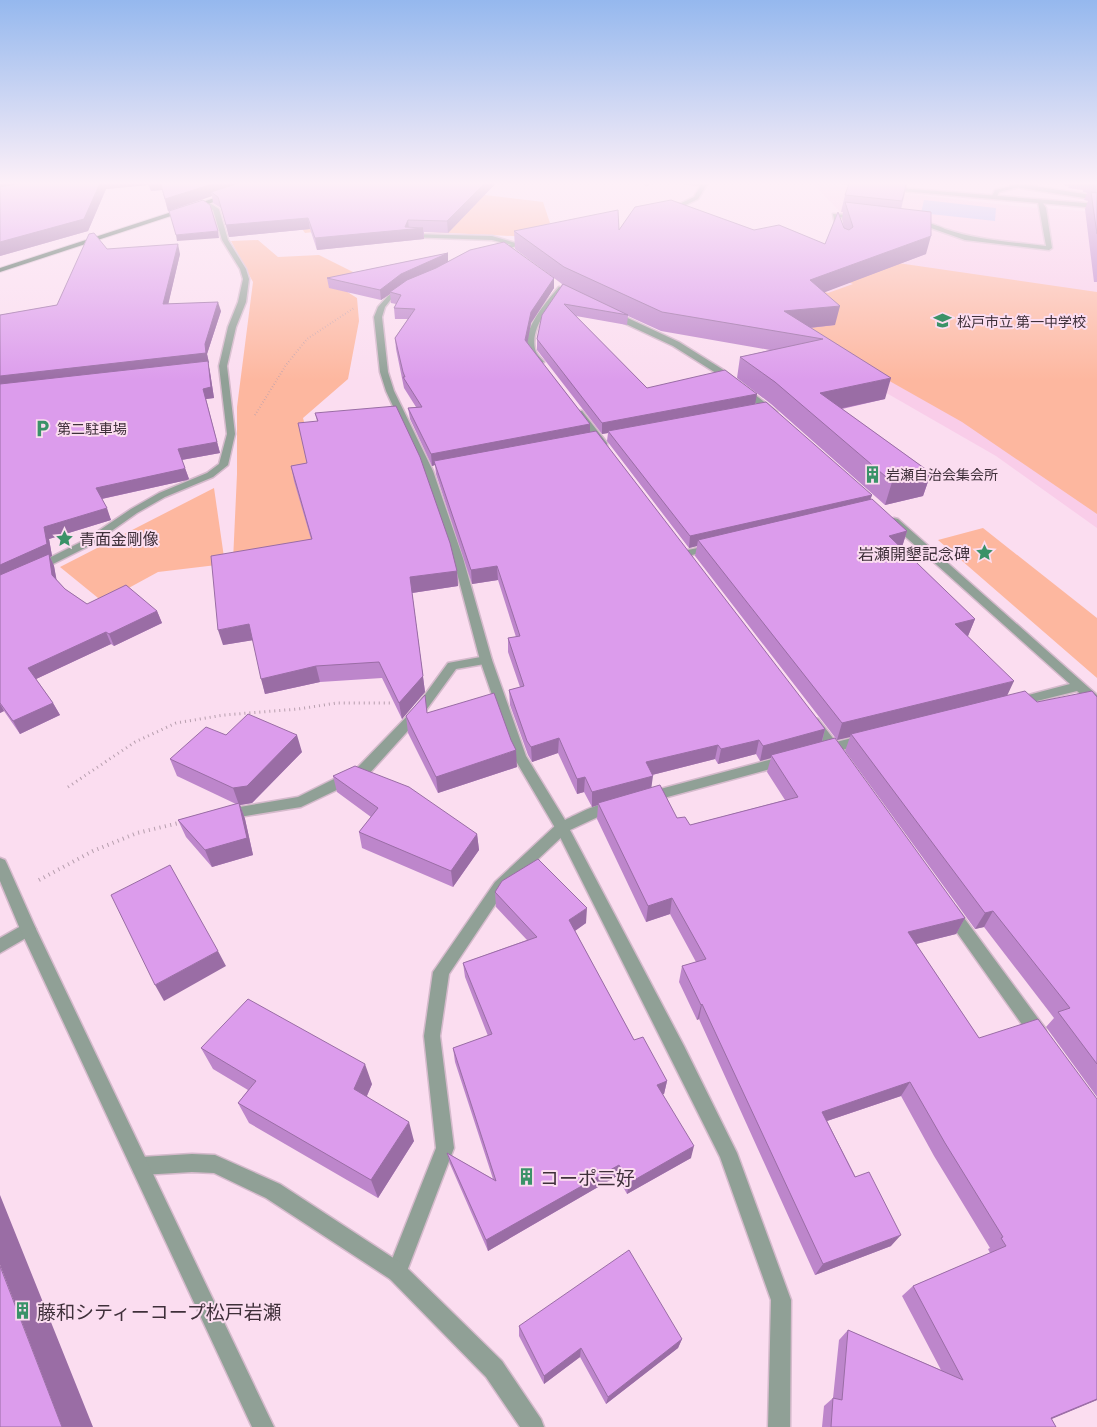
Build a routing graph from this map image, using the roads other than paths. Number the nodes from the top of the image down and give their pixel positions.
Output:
1 (69, 248) edge
2 (229, 248) edge
3 (511, 248) edge
4 (477, 254) edge
5 (0, 270) edge
6 (412, 284) edge
7 (561, 288) edge
8 (606, 311) edge
9 (223, 366) junction
10 (213, 367) dead end
11 (548, 373) edge
12 (571, 403) edge
13 (779, 416) edge
14 (612, 456) edge
15 (887, 515) edge
16 (726, 544) edge
17 (687, 553) edge
18 (26, 573) edge
19 (486, 660) junction
20 (1079, 686) junction
21 (1097, 702) edge
22 (1003, 705) edge
23 (804, 708) edge
24 (880, 736) edge
25 (833, 747) junction
26 (814, 752) edge
27 (795, 758) edge
28 (845, 763) edge
29 (195, 819) edge
30 (562, 828) junction
31 (0, 864) edge
32 (942, 900) edge
33 (28, 929) junction
34 (0, 946) edge
35 (1046, 1043) edge
36 (141, 1166) junction
37 (397, 1272) junction
38 (263, 1427) edge
39 (533, 1427) edge
40 (779, 1427) edge

1 - 5 highway
2 - 9 street
3 - 4 street
6 - 19 street
7 - 11 street
8 - 13 street
9 - 10 street
9 - 18 street
12 - 14 street
15 - 20 street
16 - 17 street
19 - 29 street
19 - 30 street
20 - 21 street
20 - 22 street
23 - 25 street
24 - 25 street
25 - 26 street
25 - 28 street
27 - 30 street
30 - 37 street
30 - 40 street
31 - 33 street
32 - 35 street
33 - 34 street
33 - 36 street
36 - 37 street
36 - 38 street
37 - 39 street

